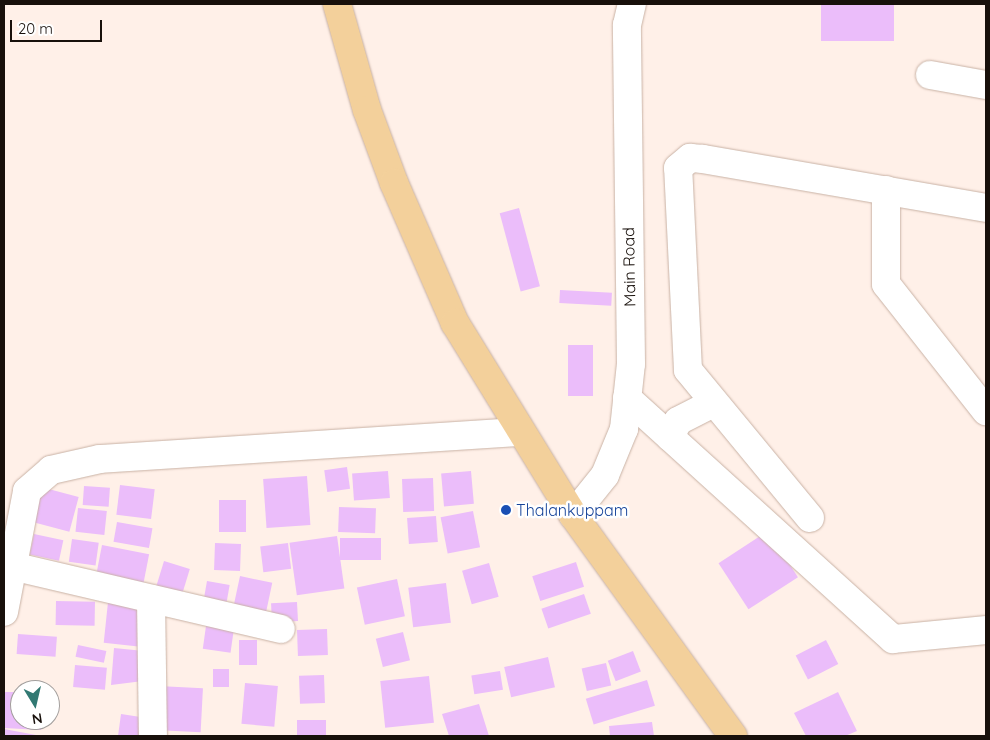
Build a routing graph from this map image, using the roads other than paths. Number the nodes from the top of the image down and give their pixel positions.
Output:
1 (337, 4) edge
2 (632, 4) edge
3 (930, 75) dead end
4 (986, 85) edge
5 (886, 190) junction
6 (986, 208) edge
7 (627, 398) junction
8 (712, 404) junction
9 (986, 411) edge
10 (519, 432) junction
11 (670, 437) junction
12 (573, 515) junction
13 (810, 518) dead end
14 (12, 566) junction
15 (151, 599) junction
16 (4, 612) edge
17 (281, 629) dead end
18 (986, 630) edge
19 (153, 736) edge
20 (733, 736) edge

1 - 10 main road
2 - 7 street, Main Road
3 - 4 street
5 - 6 street
5 - 8 street
5 - 9 street
7 - 11 street
7 - 12 street, Main Road
8 - 11 street
8 - 13 street
10 - 12 main road
10 - 14 street
11 - 18 street
12 - 20 main road
14 - 15 street
14 - 16 street
15 - 17 street
15 - 19 street

